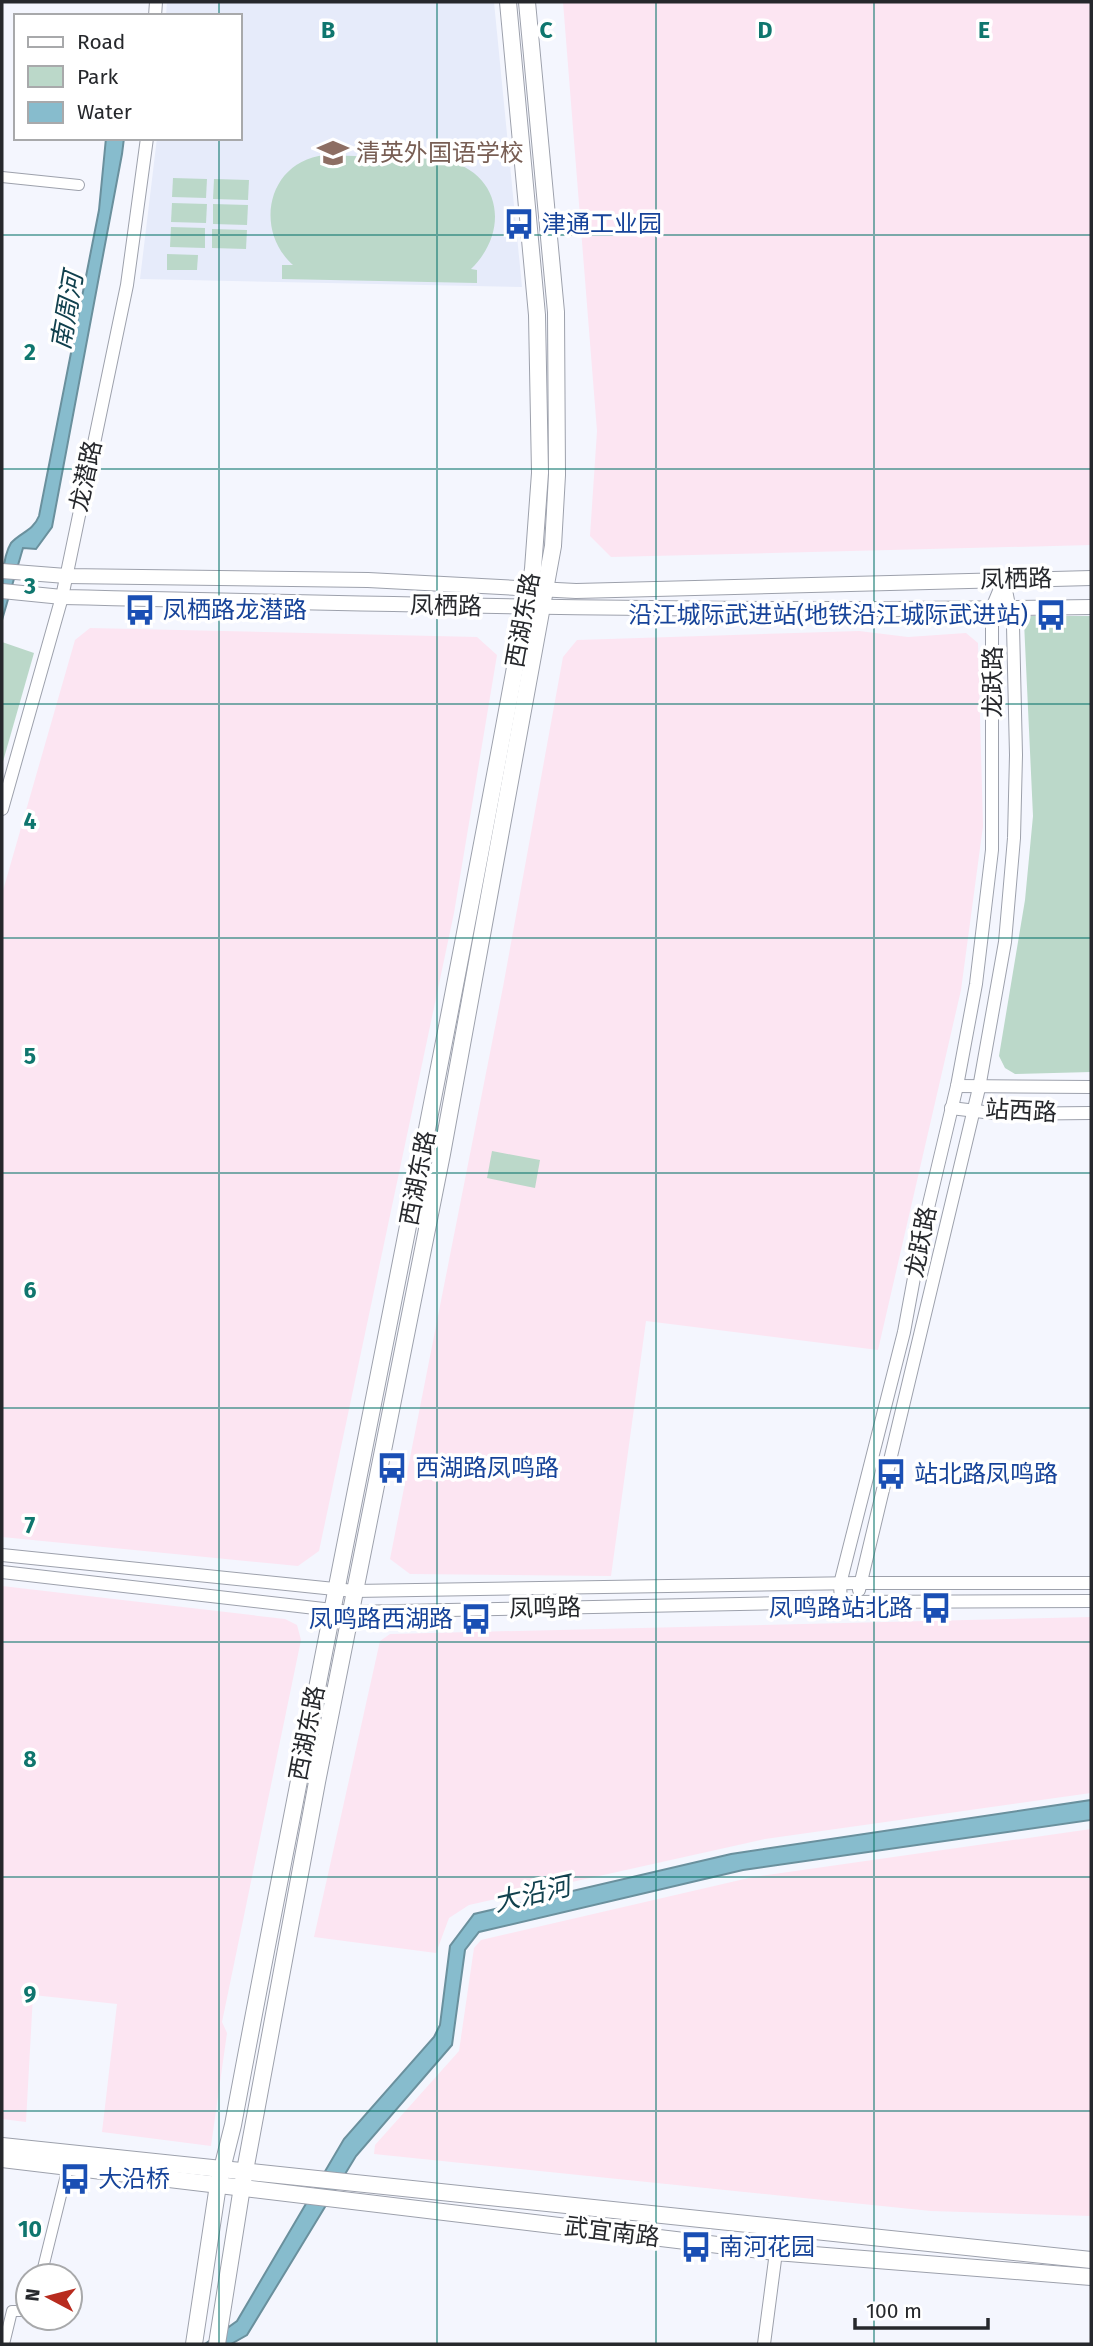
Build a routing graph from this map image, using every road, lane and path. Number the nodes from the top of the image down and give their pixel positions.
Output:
1 (508, 2) edge
2 (527, 2) edge
3 (148, 140) edge
4 (2, 177) edge
5 (79, 185) dead end
6 (9, 572) edge
7 (66, 576) junction
8 (1091, 578) edge
9 (1004, 579) junction
10 (530, 590) junction
11 (547, 590) junction
12 (7, 591) edge
13 (62, 597) junction
14 (1091, 607) edge
15 (534, 608) junction
16 (992, 608) junction
17 (1011, 608) junction
18 (2, 809) edge
19 (957, 1086) junction
20 (1091, 1087) edge
21 (979, 1088) junction
22 (951, 1108) junction
23 (974, 1108) junction
24 (1091, 1112) edge
25 (2, 1555) edge
26 (2, 1572) edge
27 (859, 1583) junction
28 (1091, 1583) edge
29 (840, 1584) junction
30 (334, 1590) junction
31 (354, 1591) junction
32 (1091, 1601) edge
33 (841, 1602) junction
34 (860, 1602) junction
35 (331, 1611) junction
36 (350, 1612) junction
37 (2, 2146) edge
38 (2, 2159) edge
39 (68, 2167) junction
40 (220, 2177) junction
41 (243, 2179) junction
42 (779, 2229) junction
43 (776, 2252) junction
44 (1091, 2260) edge
45 (44, 2262) edge
46 (1091, 2277) edge
47 (14, 2311) edge
48 (219, 2337) edge
49 (4, 2344) edge
50 (194, 2344) edge
51 (764, 2344) edge

1 - 10 main road, 西湖东路
2 - 11 main road, 西湖东路
3 - 7 street, 龙潜路
4 - 5 street
6 - 7 main road, 凤栖路
7 - 10 main road, 凤栖路
7 - 13 street, 龙潜路
8 - 9 main road, 凤栖路
9 - 11 main road, 凤栖路
9 - 16 street, 龙跃路
9 - 17 street, 龙跃路
10 - 11 main road, 凤栖路
10 - 15 main road, 西湖东路
11 - 15 main road, 西湖东路
12 - 13 main road, 凤栖路
13 - 15 main road, 凤栖路
13 - 18 street, 龙潜路
14 - 17 main road, 凤栖路
15 - 16 main road, 凤栖路
15 - 30 main road, 西湖东路
15 - 31 main road, 西湖东路
16 - 17 main road, 凤栖路
16 - 19 street, 龙跃路
17 - 21 street, 龙跃路
19 - 21 street, 站西路
19 - 22 street, 龙跃路
20 - 21 street, 站西路
21 - 23 street, 龙跃路
22 - 23 street, 站西路
22 - 29 street, 龙跃路
23 - 24 street, 站西路
23 - 27 street, 龙跃路
25 - 30 street, 凤鸣路
26 - 35 street, 凤鸣路
27 - 28 street, 凤鸣路
27 - 29 street, 凤鸣路
27 - 34 street, 龙跃路
29 - 31 street, 凤鸣路
29 - 33 street, 龙跃路
30 - 31 street, 凤鸣路
30 - 35 main road, 西湖东路
31 - 36 main road, 西湖东路
32 - 34 street, 凤鸣路
33 - 34 street, 凤鸣路
33 - 36 street, 凤鸣路
35 - 36 street, 凤鸣路
35 - 40 main road, 西湖东路
36 - 41 main road, 西湖东路
37 - 40 main road
38 - 39 main road
39 - 40 main road
39 - 45 street
40 - 41 main road
40 - 50 main road, 西湖东路
41 - 42 main road, 武宜南路
41 - 43 main road, 武宜南路
41 - 48 main road, 西湖东路
42 - 43 street
42 - 44 main road, 武宜南路
43 - 46 main road, 武宜南路
43 - 51 street
47 - 49 street

